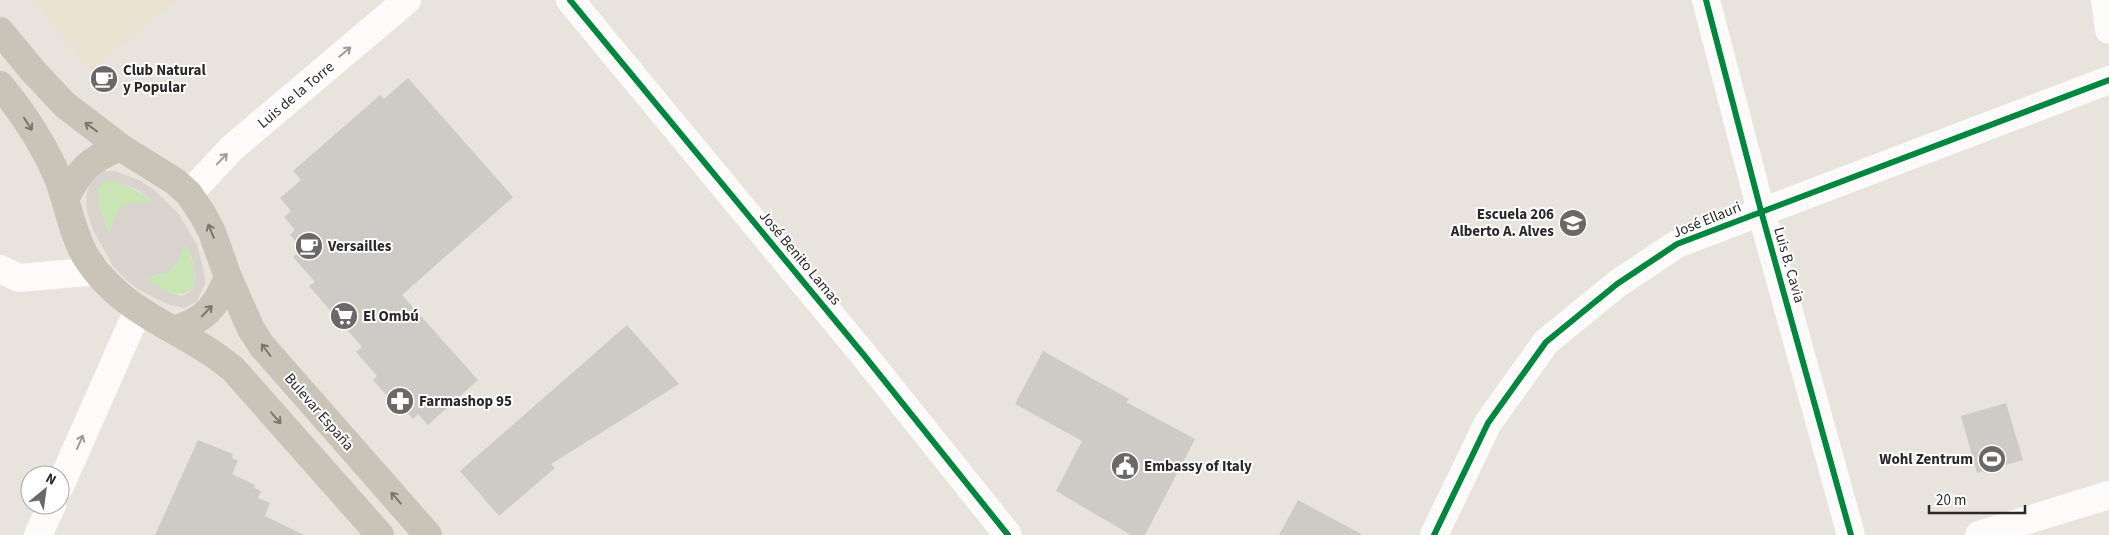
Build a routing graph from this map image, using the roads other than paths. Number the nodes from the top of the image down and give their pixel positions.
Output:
1 (407, 0) edge
2 (570, 0) edge
3 (1706, 0) edge
4 (2106, 0) edge
5 (2109, 30) edge
6 (0, 31) edge
7 (2109, 80) edge
8 (0, 85) edge
9 (120, 147) junction
10 (188, 194) junction
11 (65, 199) junction
12 (1761, 211) junction
13 (0, 269) edge
14 (97, 271) junction
15 (228, 277) junction
16 (138, 310) junction
17 (174, 330) junction
18 (69, 465) edge
19 (2109, 495) edge
20 (47, 515) edge
21 (38, 535) edge
22 (380, 535) edge
23 (428, 535) edge
24 (1008, 535) edge
25 (1434, 535) edge
26 (1851, 535) edge
27 (1978, 535) edge

10 -> 1 street, Luis de la Torre
2 - 24 street, José Benito Lamas
3 - 12 street, Luis B. Cavia
4 - 5 street
9 -> 6 main road, Bulevar España
7 - 12 street, José Ellauri
8 -> 11 main road
9 - 10 main road, Bulevar España
9 - 11 main road
15 -> 10 main road, Bulevar España
11 - 14 main road
12 - 25 street, José Ellauri
12 - 26 street, Luis B. Cavia
13 - 14 street
14 - 16 main road
17 -> 15 main road
23 -> 15 main road, Bulevar España
16 - 17 main road
18 -> 16 street
17 -> 22 main road
19 - 27 street
20 - 21 street

